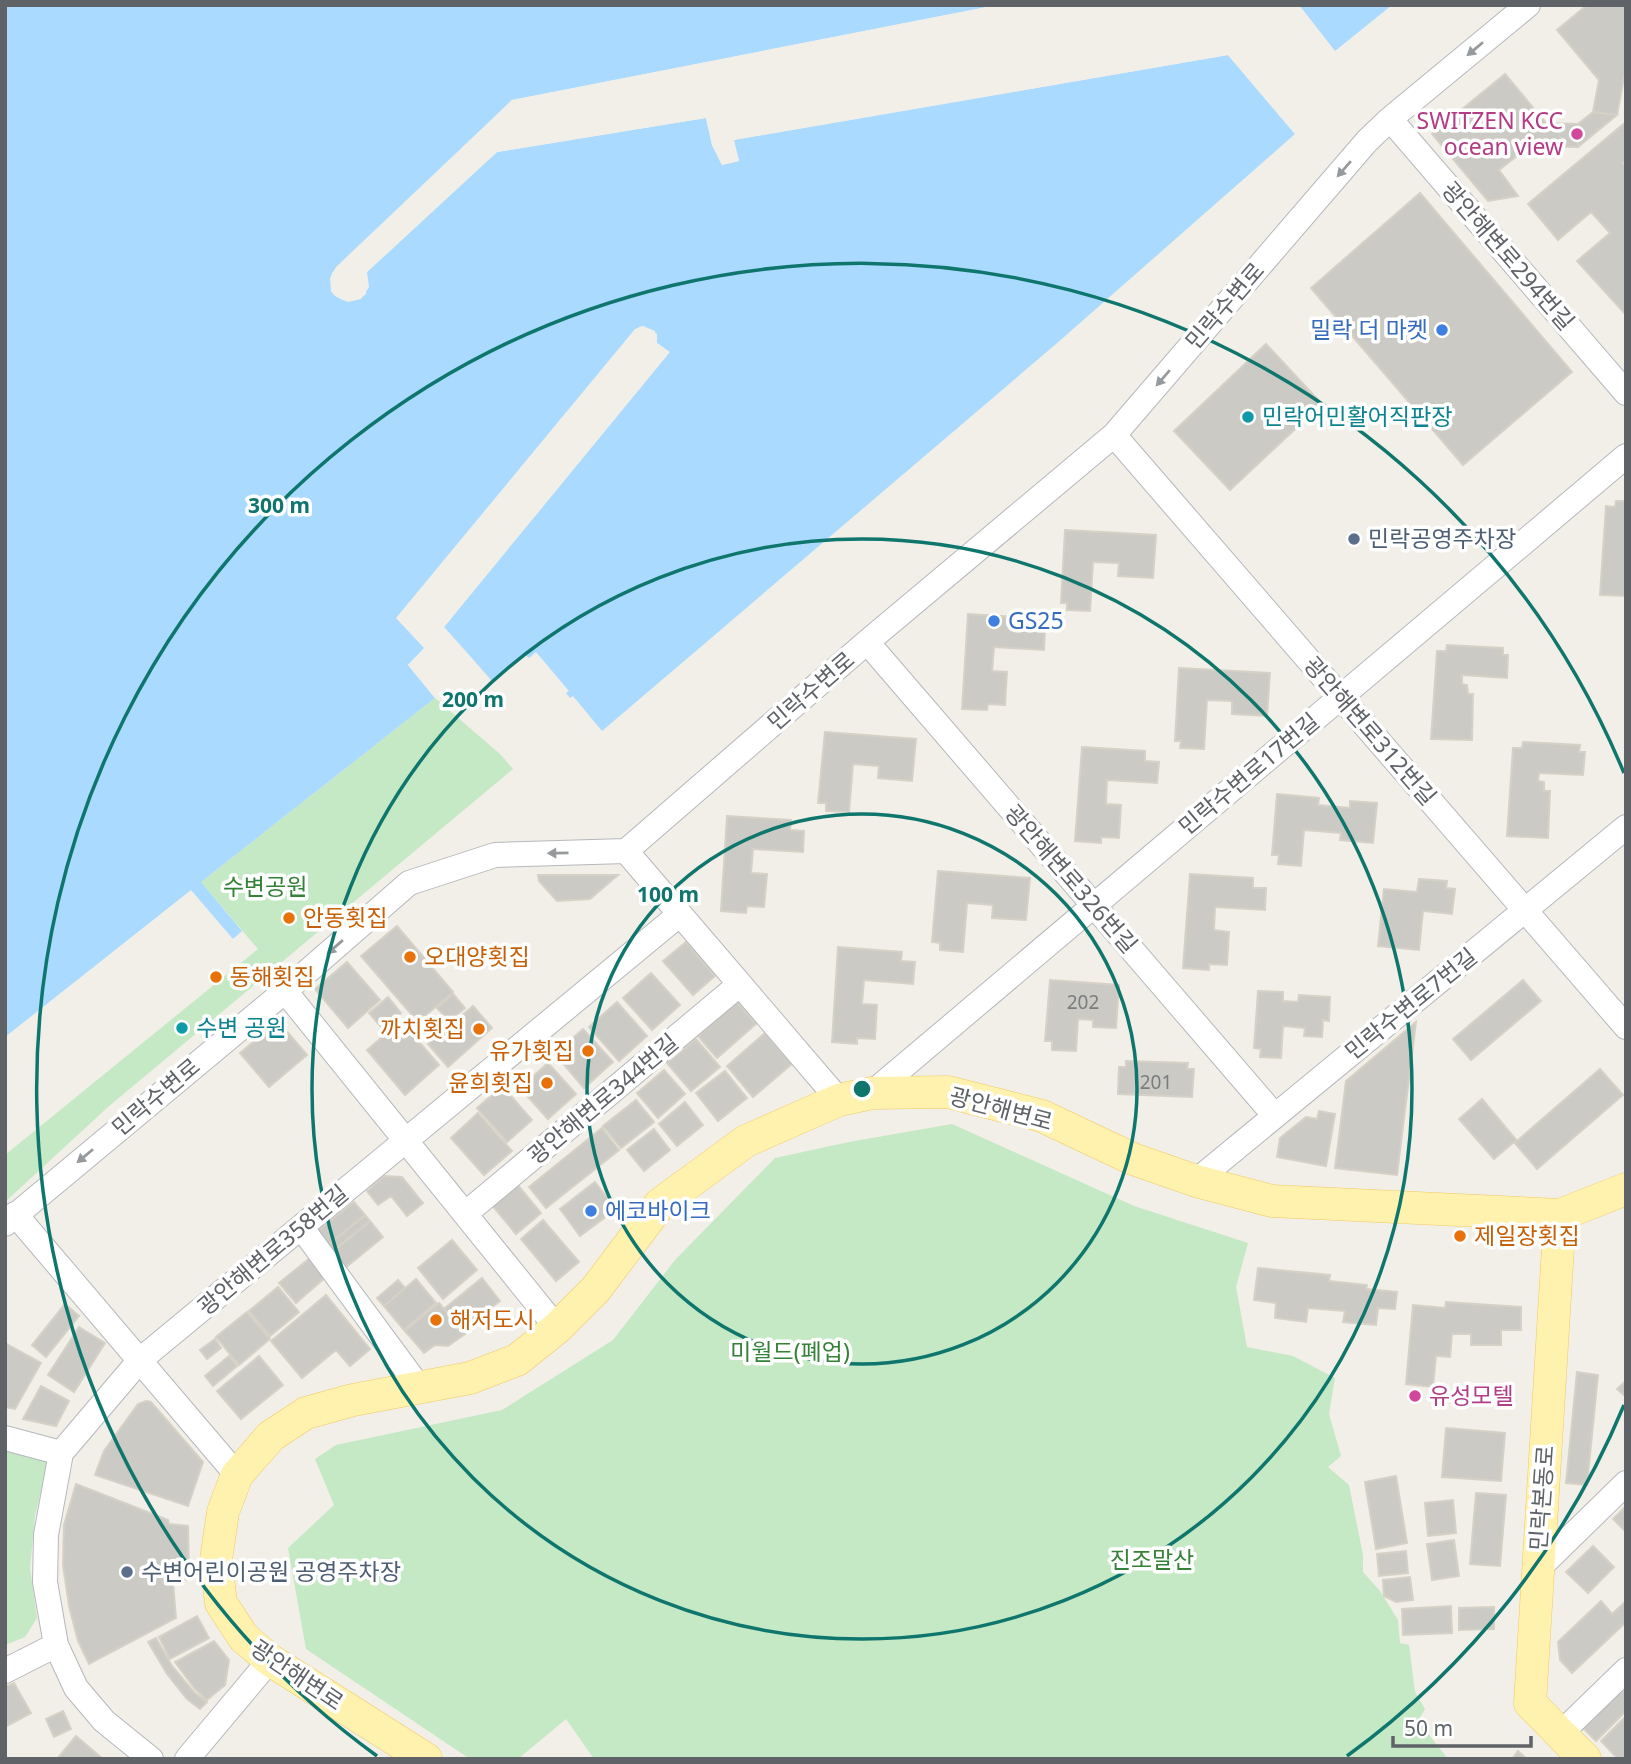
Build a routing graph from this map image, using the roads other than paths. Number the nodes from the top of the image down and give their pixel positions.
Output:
1 (1528, 5) edge
2 (1390, 119) junction
3 (1626, 393) edge
4 (1114, 435) junction
5 (1626, 456) edge
6 (867, 642) junction
7 (1340, 697) junction
8 (1626, 827) edge
9 (626, 851) junction
10 (1094, 905) junction
11 (1524, 910) junction
12 (680, 914) junction
13 (740, 984) junction
14 (285, 990) junction
15 (1626, 1027) edge
16 (872, 1093) junction
17 (839, 1100) junction
18 (1275, 1116) junction
19 (406, 1140) junction
20 (1196, 1181) junction
21 (1626, 1189) edge
22 (465, 1214) junction
23 (1560, 1215) junction
24 (10, 1219) edge
25 (301, 1227) junction
26 (557, 1328) junction
27 (140, 1360) junction
28 (419, 1387) junction
29 (5, 1438) edge
30 (61, 1453) junction
31 (237, 1475) junction
32 (1626, 1483) edge
33 (1538, 1569) junction
34 (56, 1645) junction
35 (270, 1661) junction
36 (1626, 1670) edge
37 (5, 1671) edge
38 (1560, 1734) junction
39 (150, 1759) edge
40 (187, 1759) edge
41 (426, 1759) edge
42 (1585, 1759) edge

1 -> 2 street, 민락수변로
2 - 3 street, 광안해변로294번길
2 -> 4 street, 민락수변로
4 - 6 street, 민락수변로
4 - 7 street, 광안해변로312번길
5 - 7 street, 민락수변로17번길
6 - 9 street, 민락수변로
6 - 10 street, 광안해변로326번길
7 - 10 street, 민락수변로17번길
7 - 11 street, 광안해변로312번길
8 - 11 street, 민락수변로7번길
9 - 12 street
9 -> 14 street, 민락수변로
10 - 16 street, 민락수변로17번길
10 - 18 street, 광안해변로326번길
11 - 15 street, 광안해변로312번길
11 - 18 street, 민락수변로7번길
12 - 13 street
12 - 19 street
13 - 17 street
13 - 22 street, 광안해변로344번길
14 - 19 street
14 -> 24 street, 민락수변로
16 - 17 main road, 광안해변로
16 - 20 main road, 광안해변로
17 - 26 main road, 광안해변로
18 - 20 street, 민락수변로7번길
19 - 22 street
19 - 25 street, 광안해변로358번길
20 - 23 main road, 광안해변로
21 - 23 main road, 광안해변로
22 - 26 street
23 - 33 main road, 민락본동로
24 - 27 street
25 - 27 street, 광안해변로358번길
25 - 28 street
26 - 28 main road, 광안해변로
27 - 30 street, 광안해변로358번길
27 - 31 street
28 - 31 main road, 광안해변로
29 - 30 street
30 - 34 street
31 - 35 main road, 광안해변로
32 - 33 street
33 - 38 main road, 민락본동로
34 - 37 street
34 - 39 street
35 - 40 street
35 - 41 main road, 광안해변로
36 - 38 street
38 - 42 main road, 민락본동로

